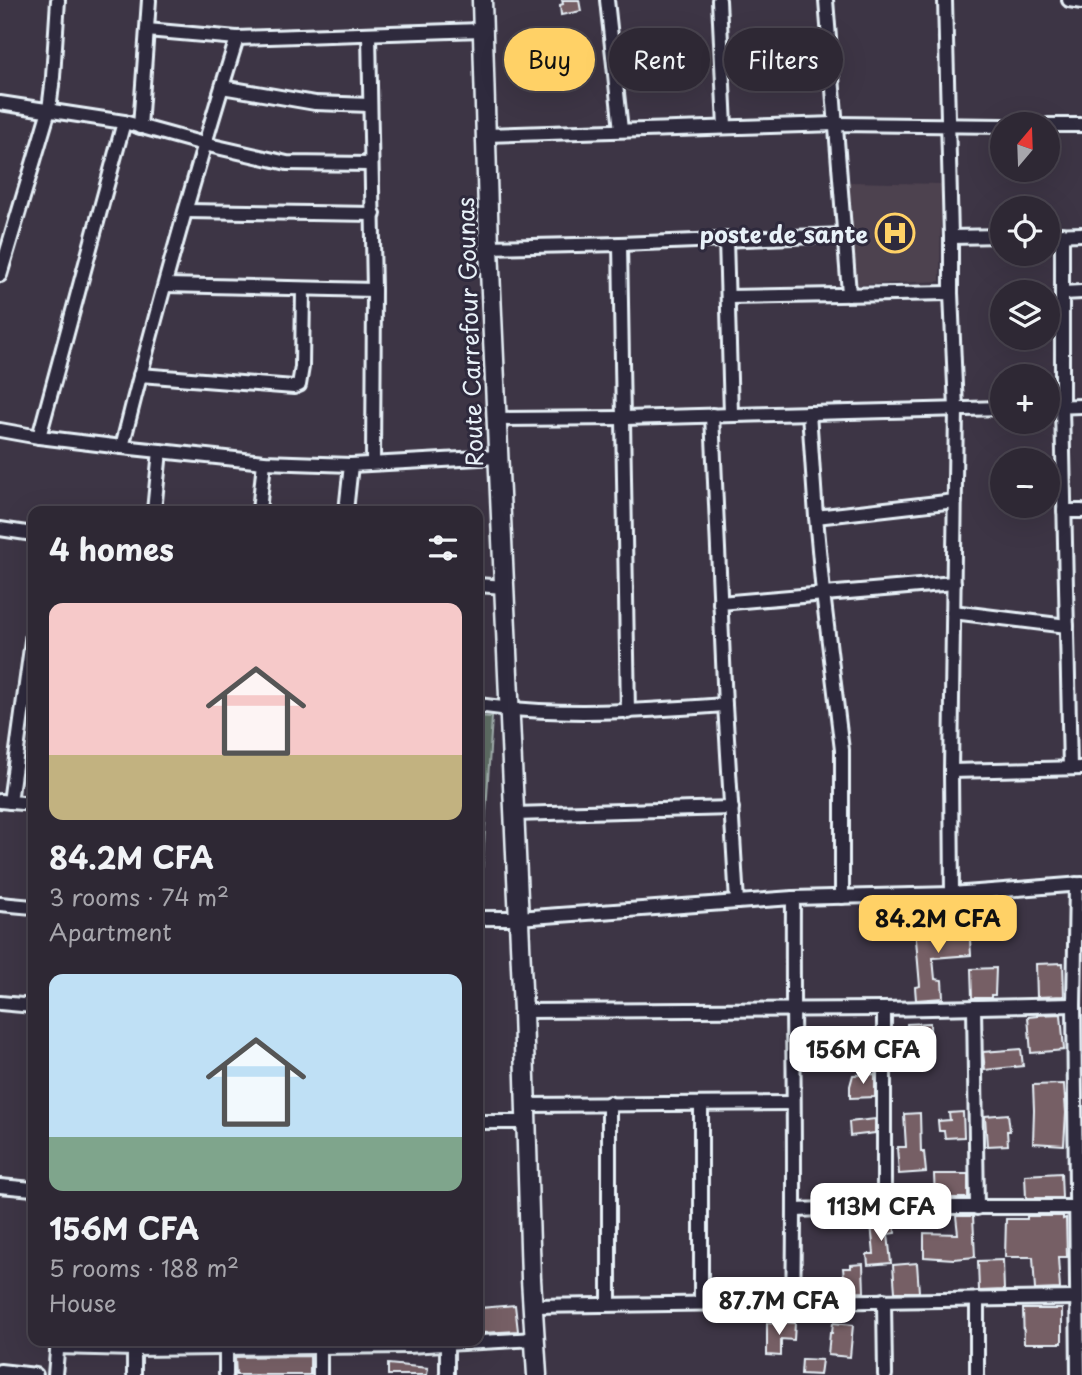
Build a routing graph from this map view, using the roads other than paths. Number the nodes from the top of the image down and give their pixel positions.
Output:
1 (58, 0) edge
2 (149, 0) edge
3 (482, 0) edge
4 (607, 0) edge
5 (719, 0) edge
6 (826, 0) edge
7 (945, 0) edge
8 (1069, 0) edge
9 (1082, 2) edge
10 (147, 30) junction
11 (482, 30) junction
12 (369, 34) junction
13 (237, 38) junction
14 (222, 87) junction
15 (0, 103) edge
16 (370, 105) junction
17 (49, 110) junction
18 (124, 122) junction
19 (836, 124) junction
20 (990, 125) edge
21 (1060, 125) edge
22 (1082, 125) edge
23 (947, 126) junction
24 (140, 127) junction
25 (725, 127) junction
26 (621, 130) junction
27 (486, 135) junction
28 (204, 144) junction
29 (370, 164) junction
30 (186, 211) junction
31 (374, 214) junction
32 (1060, 234) edge
33 (1082, 234) edge
34 (845, 235) junction
35 (990, 236) edge
36 (951, 237) junction
37 (726, 239) junction
38 (620, 244) junction
39 (489, 247) junction
40 (1059, 266) edge
41 (0, 275) edge
42 (165, 285) junction
43 (303, 289) junction
44 (374, 290) junction
45 (1082, 292) edge
46 (849, 293) junction
47 (951, 293) junction
48 (1063, 293) junction
49 (728, 297) junction
50 (140, 375) junction
51 (1062, 407) junction
52 (1082, 407) edge
53 (990, 408) edge
54 (956, 409) junction
55 (808, 413) junction
56 (731, 414) junction
57 (712, 415) junction
58 (624, 418) junction
59 (497, 419) junction
60 (0, 430) edge
61 (39, 437) junction
62 (121, 447) junction
63 (160, 451) junction
64 (498, 457) junction
65 (264, 462) junction
66 (373, 463) junction
67 (351, 465) junction
68 (955, 501) junction
69 (154, 506) edge
70 (260, 506) edge
71 (347, 506) edge
72 (1064, 511) junction
73 (1082, 511) edge
74 (816, 517) junction
75 (0, 529) edge
76 (28, 533) edge
77 (954, 583) junction
78 (483, 585) edge
79 (504, 587) junction
80 (823, 593) junction
81 (720, 603) junction
82 (953, 612) junction
83 (1067, 626) junction
84 (28, 663) edge
85 (725, 705) junction
86 (483, 706) edge
87 (509, 709) junction
88 (628, 712) junction
89 (1076, 768) edge
90 (951, 771) junction
91 (5, 801) edge
92 (28, 803) edge
93 (732, 808) junction
94 (513, 814) junction
95 (1079, 884) edge
96 (952, 894) junction
97 (842, 897) junction
98 (793, 898) junction
99 (737, 902) junction
100 (0, 904) edge
101 (28, 907) edge
102 (483, 918) edge
103 (518, 918) junction
104 (0, 1003) edge
105 (1074, 1004) junction
106 (28, 1006) edge
107 (974, 1007) junction
108 (792, 1008) junction
109 (884, 1009) junction
110 (523, 1011) junction
111 (609, 1103) junction
112 (793, 1103) junction
113 (701, 1104) junction
114 (525, 1114) junction
115 (1079, 1120) edge
116 (483, 1121) edge
117 (0, 1186) edge
118 (28, 1189) edge
119 (1076, 1207) junction
120 (884, 1208) junction
121 (977, 1208) junction
122 (795, 1210) junction
123 (1079, 1224) edge
124 (1077, 1298) junction
125 (977, 1299) junction
126 (884, 1300) junction
127 (793, 1302) junction
128 (701, 1303) junction
129 (609, 1304) junction
130 (532, 1306) junction
131 (535, 1339) junction
132 (483, 1343) edge
133 (57, 1346) edge
134 (88, 1346) edge
135 (165, 1346) edge
136 (226, 1346) edge
137 (320, 1346) edge
138 (447, 1346) edge
139 (134, 1349) junction
140 (0, 1371) edge
141 (1079, 1374) edge
142 (36, 1375) edge
143 (55, 1375) edge
144 (134, 1375) edge
145 (226, 1375) edge
146 (320, 1375) edge
147 (447, 1375) edge
148 (537, 1375) edge
149 (885, 1375) edge
150 (977, 1375) edge

1 - 17 street
2 - 10 street
3 - 11 main road, Route Carrefour Gounas
4 - 26 street
5 - 25 street
6 - 19 street
7 - 23 street
8 - 9 street
10 - 13 street
10 - 24 street
11 - 12 street
11 - 27 main road, Route Carrefour Gounas
12 - 13 street
12 - 16 street
13 - 14 street
14 - 16 street
14 - 28 street
15 - 17 street
16 - 29 street
17 - 18 street
17 - 41 street
18 - 24 street
18 - 61 street
19 - 23 street
19 - 25 street
19 - 34 street
20 - 23 street
21 - 22 street
23 - 36 street
24 - 28 street
25 - 26 street
26 - 27 street
27 - 39 main road, Route Carrefour Gounas
28 - 29 street
28 - 30 street
29 - 31 street
30 - 31 street
30 - 42 street
31 - 44 street
32 - 33 street
34 - 37 street
34 - 46 street
35 - 36 street
36 - 47 street
37 - 38 street
37 - 49 street
38 - 39 street
38 - 58 street
39 - 59 main road, Route Carrefour Gounas
40 - 48 street
42 - 43 street
42 - 50 street
43 - 44 street
43 - 50 street
44 - 66 street
45 - 48 street
46 - 47 street
46 - 49 street
47 - 54 street
48 - 51 street
49 - 56 street
50 - 62 street
51 - 52 street
51 - 72 street
53 - 54 street
54 - 55 street
54 - 68 street
55 - 56 street
55 - 74 street
56 - 57 street
57 - 58 street
57 - 81 street
58 - 59 street
58 - 88 street
59 - 64 main road, Route Carrefour Gounas
60 - 61 street
61 - 62 street
62 - 63 street
63 - 65 street
63 - 69 street
64 - 66 street
64 - 79 main road, Route Carrefour Gounas
65 - 67 street
65 - 70 street
66 - 67 street
67 - 71 street
68 - 74 street
68 - 77 street
72 - 73 street
72 - 83 street
74 - 80 street
75 - 76 street
77 - 80 street
77 - 82 street
78 - 79 street
79 - 87 main road, Route Carrefour Gounas
80 - 81 street
80 - 97 street
81 - 85 street
82 - 83 street
82 - 90 street
83 - 89 street
84 - 91 street
85 - 88 street
85 - 93 street
86 - 87 street
87 - 88 street
87 - 94 main road, Route Carrefour Gounas
89 - 90 street
90 - 96 street
91 - 92 street
93 - 94 street
93 - 99 street
94 - 103 main road, Route Carrefour Gounas
95 - 96 street
95 - 105 street
96 - 97 street
97 - 98 street
98 - 99 street
98 - 108 street
99 - 103 street
100 - 101 street
102 - 103 street
103 - 110 main road, Route Carrefour Gounas
104 - 106 street
105 - 107 street
105 - 115 street
107 - 109 street
107 - 121 street
108 - 109 street
108 - 110 street
108 - 112 street
109 - 120 street
110 - 114 main road, Route Carrefour Gounas
111 - 113 street
111 - 114 street
111 - 129 street
112 - 113 street
112 - 122 street
113 - 128 street
114 - 116 street
114 - 130 main road, Route Carrefour Gounas
115 - 119 street
117 - 118 street
119 - 121 street
119 - 123 street
120 - 121 street
120 - 122 street
122 - 127 street
123 - 124 street
124 - 125 street
124 - 141 street
125 - 126 street
125 - 150 street
126 - 127 street
126 - 149 street
127 - 128 street
128 - 129 street
129 - 130 street
130 - 131 main road, Route Carrefour Gounas
131 - 132 street
131 - 148 main road, Route Carrefour Gounas
133 - 143 street
134 - 139 street
135 - 139 street
136 - 145 street
137 - 146 street
138 - 147 street
139 - 144 street
140 - 142 street

